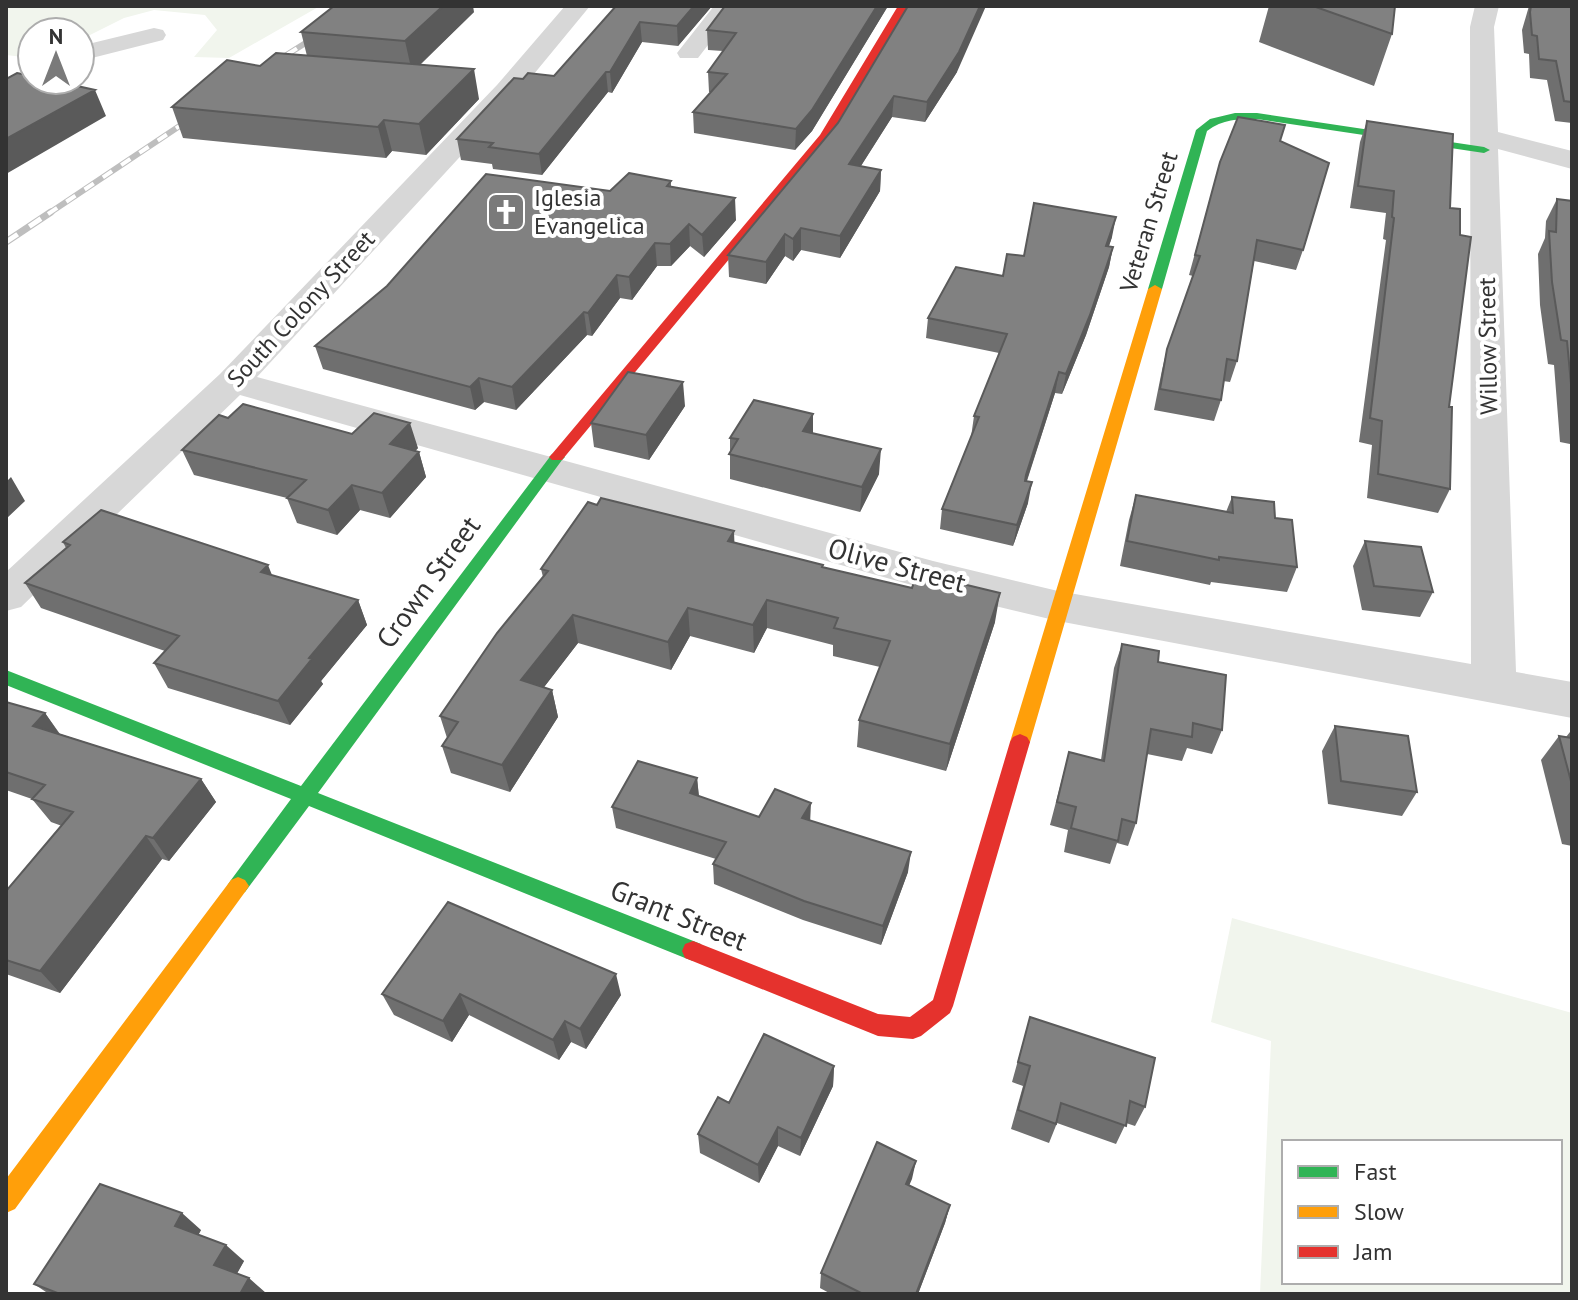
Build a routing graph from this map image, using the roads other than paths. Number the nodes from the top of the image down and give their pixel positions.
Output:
1 (578, 6) edge
2 (726, 6) edge
3 (903, 6) edge
4 (1487, 6) edge
5 (154, 35) dead end
6 (96, 48) edge
7 (689, 53) dead end
8 (477, 88) dead end
9 (506, 91) junction
10 (1484, 143) junction
11 (1572, 160) edge
12 (233, 382) junction
13 (546, 470) junction
14 (6, 596) edge
15 (1058, 606) junction
16 (6, 677) edge
17 (1494, 687) junction
18 (1572, 700) edge
19 (305, 795) junction
20 (6, 1200) edge

1 - 9 street, South Colony Street
2 - 7 street
3 - 13 street, Crown Street
4 - 10 street, Willow Street
5 - 6 street
8 - 9 street
9 - 12 street, South Colony Street
10 - 11 street
10 - 15 street, Veteran Street
10 - 17 street, Willow Street
12 - 13 street, Olive Street
12 - 14 street, South Colony Street
13 - 15 street, Olive Street
13 - 19 street, Crown Street
15 - 17 street, Olive Street
15 - 19 street, Grant Street
16 - 19 street, Grant Street
17 - 18 street, Olive Street
19 - 20 street, Crown Street

